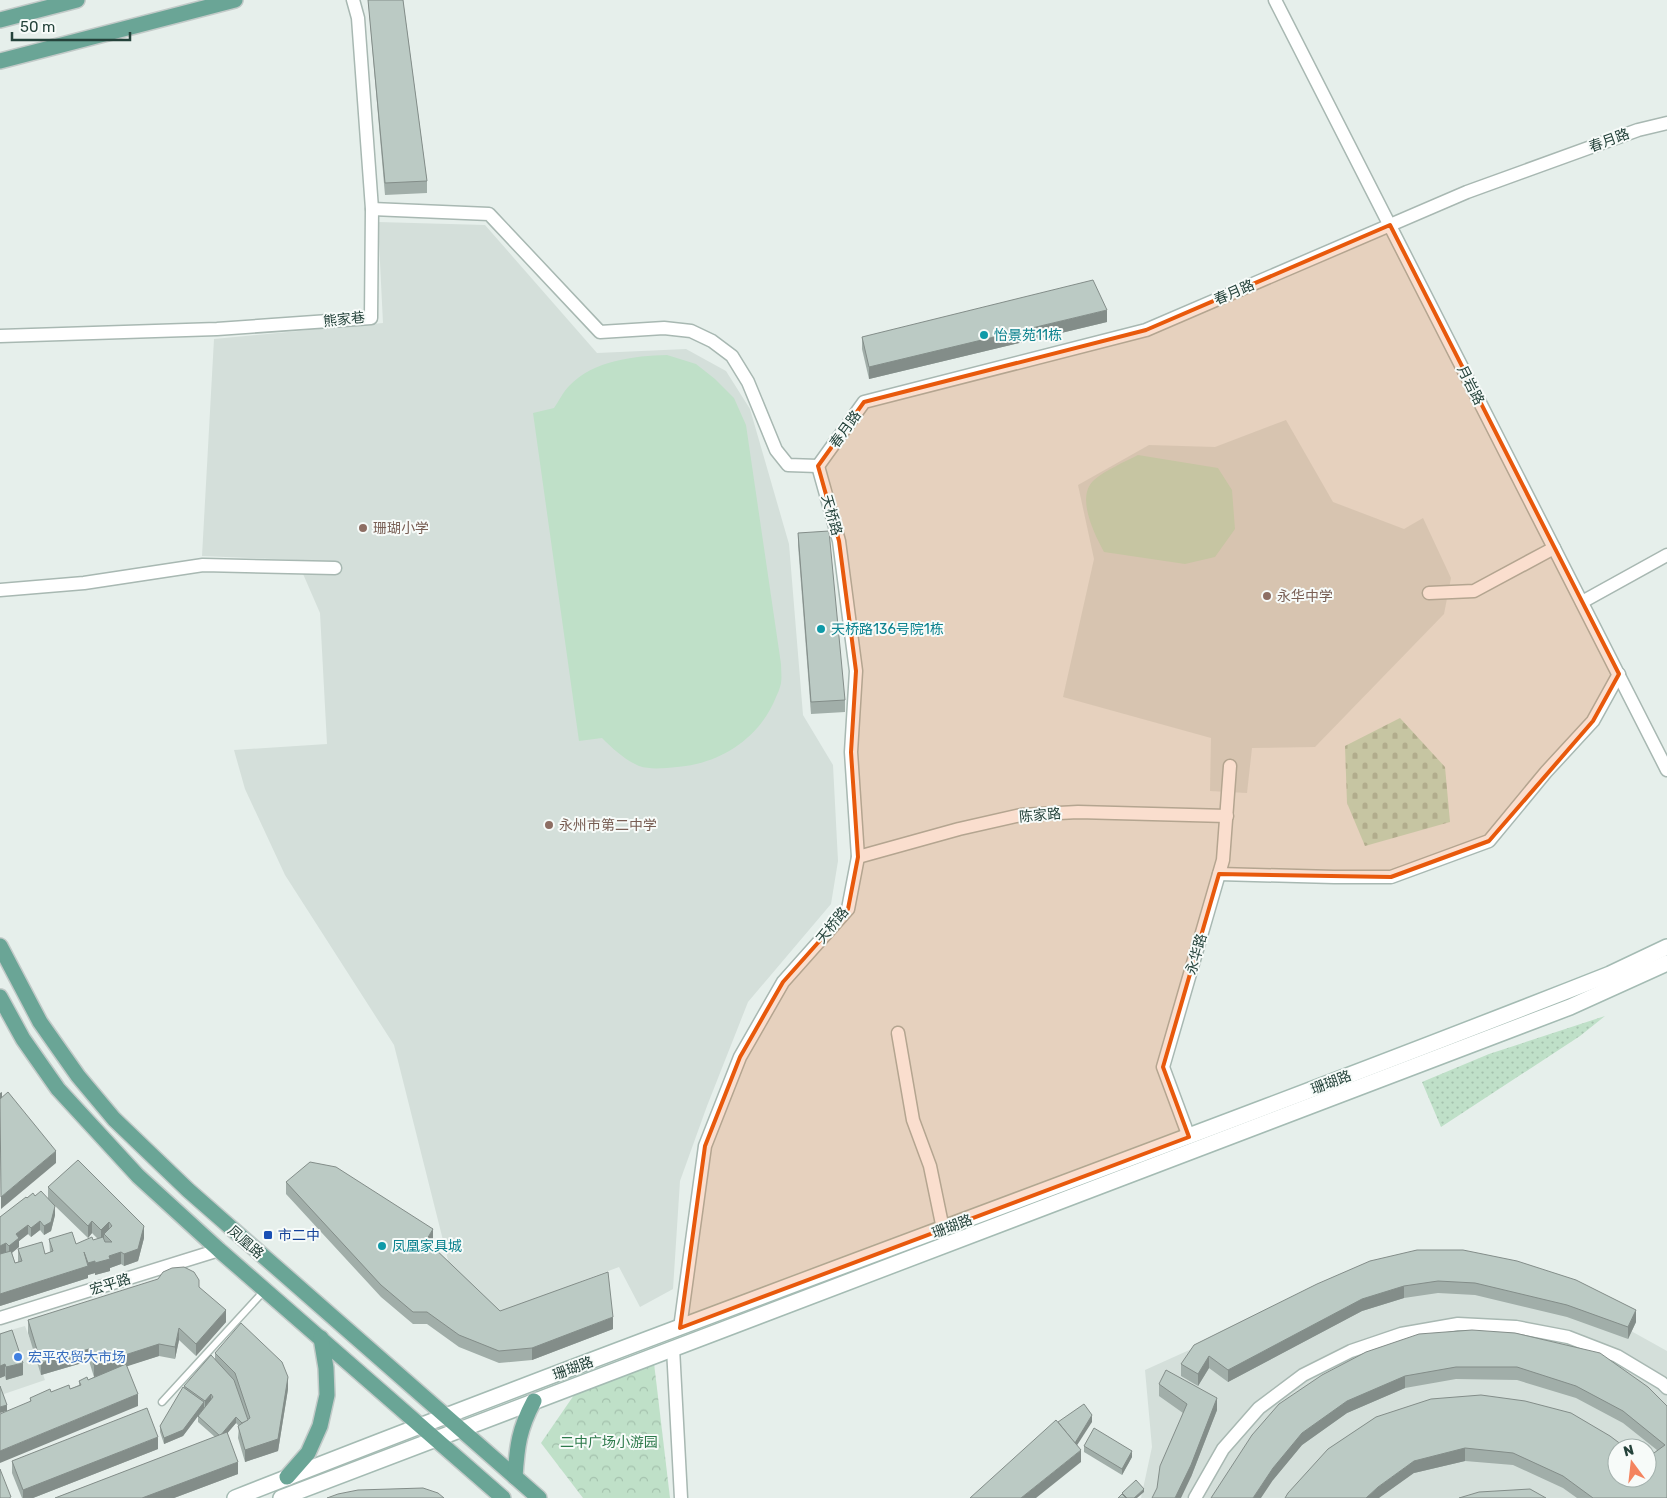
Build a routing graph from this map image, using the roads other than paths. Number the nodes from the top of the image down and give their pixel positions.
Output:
1 (77, 0) edge
2 (235, 0) edge
3 (353, 0) edge
4 (1275, 0) edge
5 (0, 20) edge
6 (0, 61) edge
7 (1667, 123) edge
8 (372, 209) junction
9 (1390, 225) junction
10 (0, 336) edge
11 (818, 466) junction
12 (1554, 548) junction
13 (1667, 555) edge
14 (335, 568) dead end
15 (0, 590) edge
16 (1429, 593) dead end
17 (1582, 602) junction
18 (1619, 674) junction
19 (1230, 766) dead end
20 (1667, 770) edge
21 (1226, 816) junction
22 (858, 857) junction
23 (1219, 874) junction
24 (0, 946) edge
25 (1667, 947) edge
26 (1667, 964) edge
27 (0, 997) edge
28 (898, 1033) dead end
29 (1189, 1137) junction
30 (943, 1229) junction
31 (219, 1250) junction
32 (265, 1290) junction
33 (0, 1318) edge
34 (680, 1328) junction
35 (321, 1338) junction
36 (673, 1348) junction
37 (1667, 1388) edge
38 (534, 1401) junction
39 (162, 1402) dead end
40 (444, 1416) junction
41 (420, 1426) junction
42 (459, 1429) junction
43 (435, 1438) junction
44 (515, 1477) junction
45 (287, 1478) junction
46 (235, 1498) edge
47 (282, 1498) edge
48 (503, 1498) edge
49 (539, 1498) edge
50 (680, 1498) edge
51 (1195, 1498) edge

1 - 5 main road
2 - 6 main road
3 - 8 street, 熊家巷
4 - 9 street, 月岩路
7 - 9 street, 春月路
8 - 10 street, 熊家巷
8 - 11 street
9 - 11 street, 春月路
9 - 12 street, 月岩路
11 - 22 street, 天桥路
12 - 16 street
12 - 17 street, 月岩路
13 - 17 street
14 - 15 street
17 - 18 street, 月岩路
18 - 20 street, 月岩路
18 - 23 street
19 - 21 street, 永华路
21 - 22 street, 陈家路
21 - 23 street, 永华路
22 - 34 street, 天桥路
23 - 29 street, 永华路
24 - 40 main road, 凤凰路
25 - 29 main road, 珊瑚路
26 - 36 main road, 珊瑚路
27 - 31 main road, 凤凰路
28 - 30 street
29 - 30 main road, 珊瑚路
30 - 34 main road, 珊瑚路
31 - 32 main road, 凤凰路
31 - 33 street, 宏平路
32 - 35 main road, 凤凰路
32 - 39 lane
34 - 40 main road, 珊瑚路
35 - 41 main road, 凤凰路
35 - 45 main road
36 - 38 main road, 珊瑚路
36 - 50 street
37 - 51 street
38 - 42 main road, 珊瑚路
38 - 44 main road
40 - 41 main road, 珊瑚路
40 - 42 main road, 凤凰路
41 - 43 main road, 凤凰路
41 - 45 main road, 珊瑚路
42 - 43 main road, 珊瑚路
42 - 44 main road, 凤凰路
43 - 47 main road, 珊瑚路
43 - 48 main road, 凤凰路
44 - 49 main road, 凤凰路
45 - 46 main road, 珊瑚路

